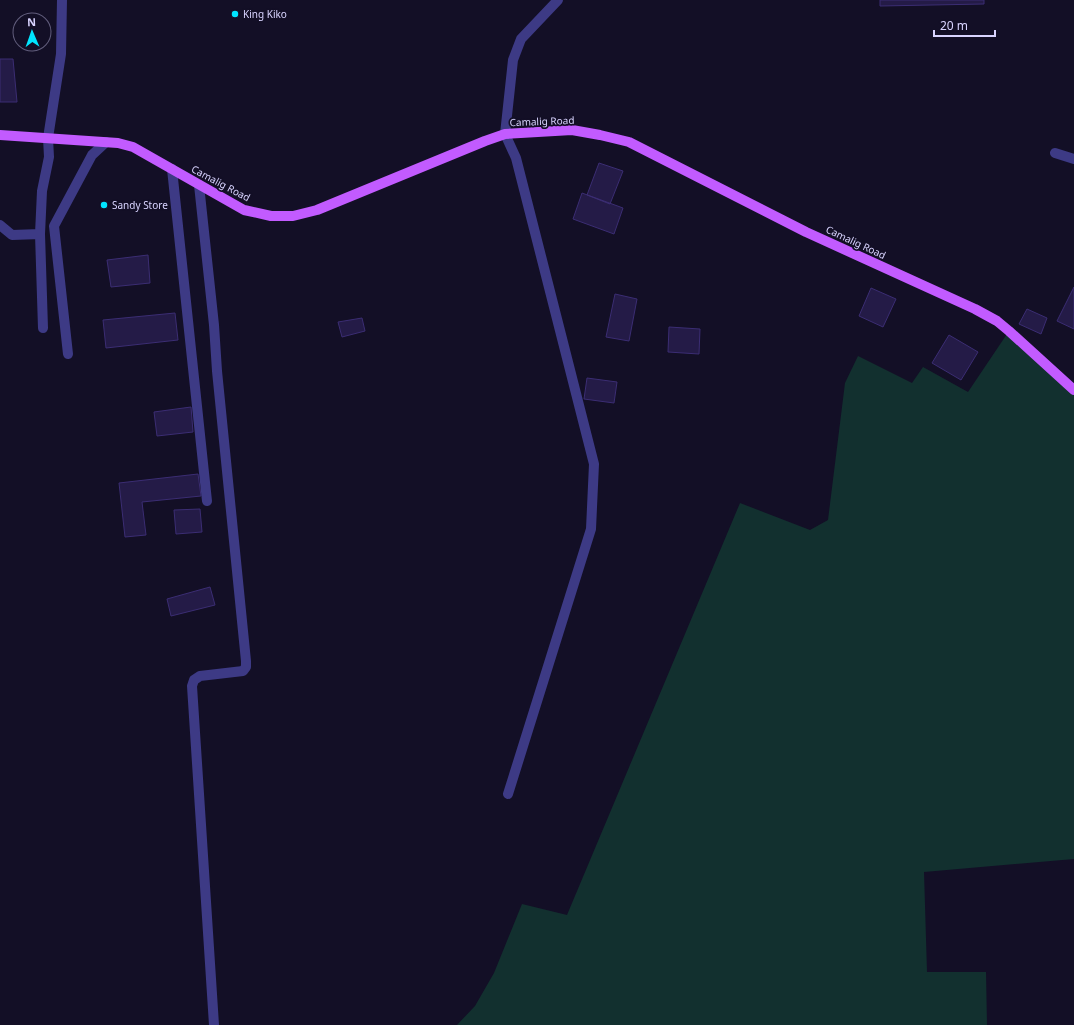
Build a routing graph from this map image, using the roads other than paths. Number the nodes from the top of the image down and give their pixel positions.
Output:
1 (62, 0) edge
2 (558, 0) edge
3 (505, 134) junction
4 (0, 135) edge
5 (48, 138) junction
6 (106, 142) junction
7 (1055, 153) dead end
8 (1074, 159) edge
9 (172, 170) junction
10 (199, 184) junction
11 (0, 225) edge
12 (40, 234) junction
13 (43, 328) dead end
14 (68, 354) dead end
15 (1074, 390) edge
16 (207, 500) dead end
17 (508, 794) dead end
18 (214, 1025) edge

1 - 5 street
2 - 3 street
3 - 10 main road, Camalig Road
3 - 15 main road, Camalig Road
3 - 17 street
4 - 5 main road, Camalig Road
5 - 6 main road, Camalig Road
5 - 12 street
6 - 9 main road, Camalig Road
6 - 14 street
7 - 8 street
9 - 10 main road, Camalig Road
9 - 16 street
10 - 18 street
11 - 12 street
12 - 13 street

